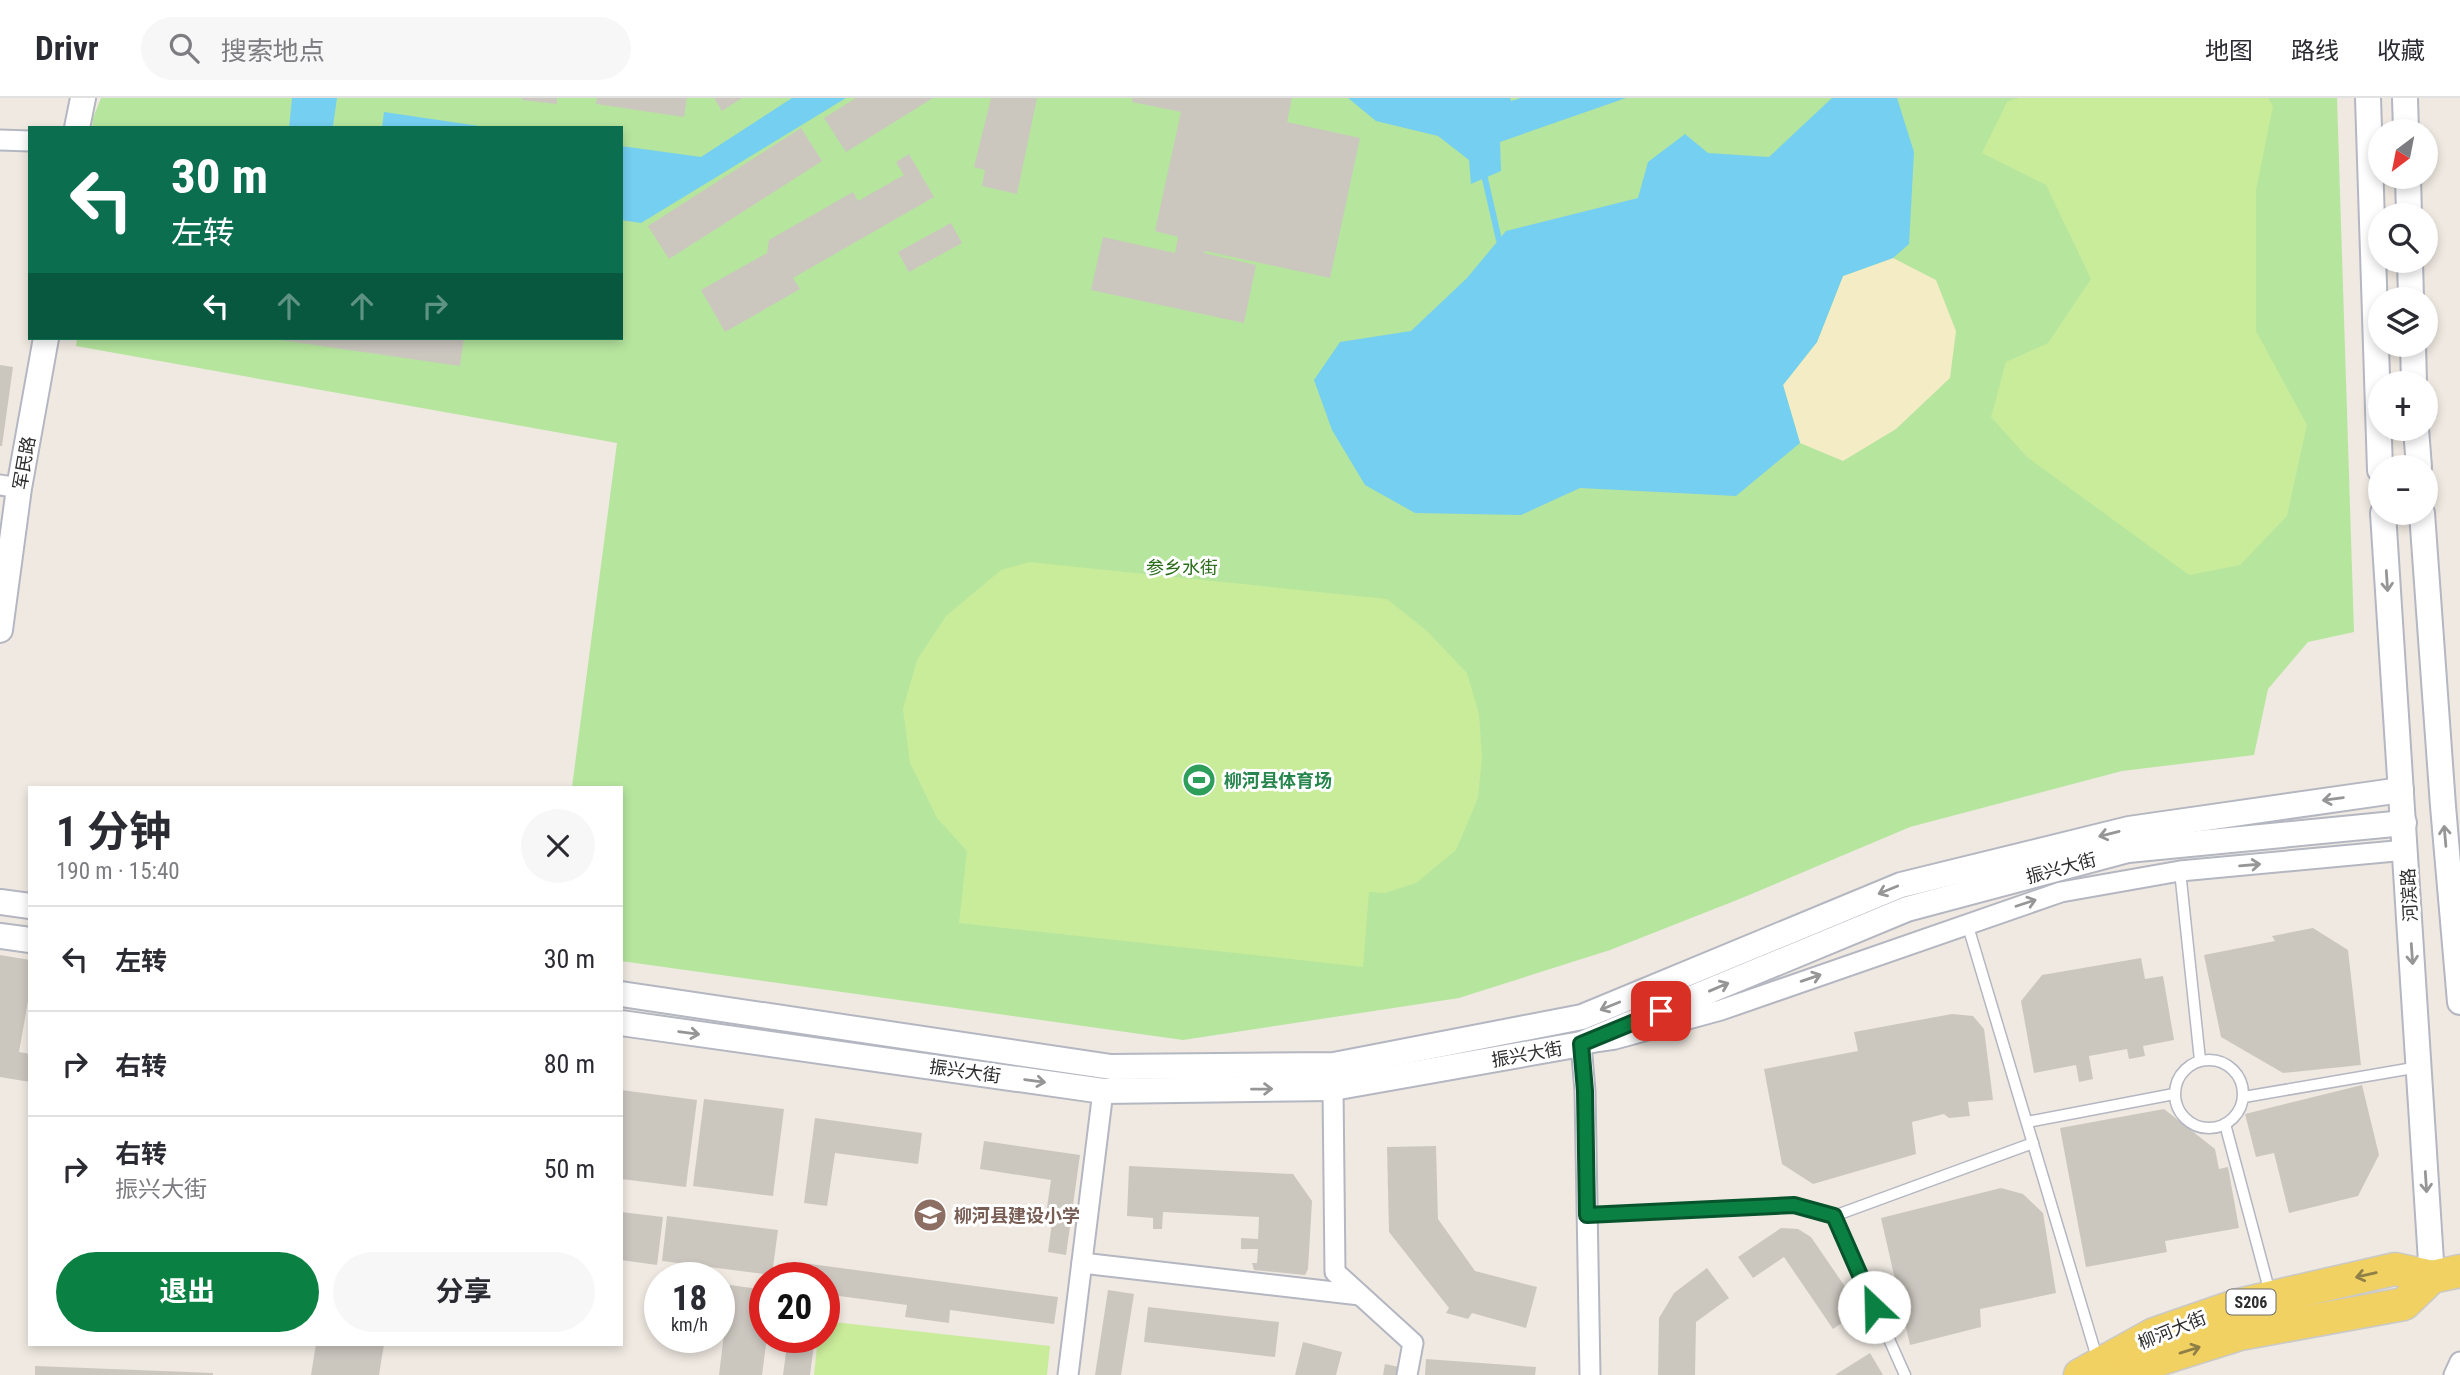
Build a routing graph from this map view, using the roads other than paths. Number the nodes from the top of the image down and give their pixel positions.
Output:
1 (83, 98) edge
2 (2368, 98) edge
3 (2405, 98) edge
4 (2406, 119) edge
5 (77, 126) edge
6 (0, 140) edge
7 (28, 141) edge
8 (46, 340) edge
9 (2380, 455) edge
10 (9, 486) edge
11 (2384, 525) edge
12 (2423, 525) edge
13 (0, 630) edge
14 (2401, 790) junction
15 (2404, 823) junction
16 (2406, 850) junction
17 (2180, 871) junction
18 (0, 902) edge
19 (28, 906) edge
20 (1967, 923) junction
21 (0, 936) edge
22 (28, 940) edge
23 (623, 994) edge
24 (2460, 1002) edge
25 (623, 1023) edge
26 (1581, 1044) junction
27 (2200, 1060) junction
28 (2419, 1067) junction
29 (1334, 1088) junction
30 (1104, 1091) junction
31 (2174, 1094) junction
32 (2244, 1097) junction
33 (2026, 1122) junction
34 (2225, 1124) junction
35 (2033, 1143) junction
36 (1587, 1215) junction
37 (1834, 1216) junction
38 (1082, 1263) junction
39 (2446, 1274) edge
40 (1360, 1295) junction
41 (2272, 1297) junction
42 (2460, 1362) edge
43 (2102, 1372) edge
44 (1068, 1375) edge
45 (1407, 1375) edge
46 (1590, 1375) edge
47 (1905, 1375) edge
48 (2454, 1375) edge

1 - 5 street
2 - 9 street
3 - 4 street
6 - 7 street
8 - 10 street, 军民路
10 - 13 street, 军民路
11 -> 14 street, 河滨路
24 -> 12 street
14 - 15 street, 河滨路
14 -> 23 street, 振兴大街
15 - 16 street, 河滨路
26 -> 15 street, 振兴大街
17 -> 16 street
16 -> 28 street, 河滨路
20 -> 17 street
17 - 27 lane
18 - 19 street
26 -> 20 street
20 - 33 lane
21 - 22 street
25 -> 30 street, 振兴大街
26 - 29 street, 振兴大街
26 - 36 street
27 - 31 lane
27 - 32 lane
28 - 32 lane
28 -> 39 street, 河滨路
30 -> 29 street, 振兴大街
29 - 40 street
30 - 38 street
31 - 33 lane
31 - 34 lane
32 - 34 lane
33 - 35 lane
34 - 41 lane
35 - 37 lane
35 - 43 lane
36 - 37 lane
36 - 46 street
37 - 47 lane
38 - 40 street
38 - 44 street
39 -> 41 main road, 柳河大街 / S206
43 -> 39 main road, 柳河大街 / S206
40 - 45 street
41 - 43 main road, 柳河大街 / S206
42 - 48 street

